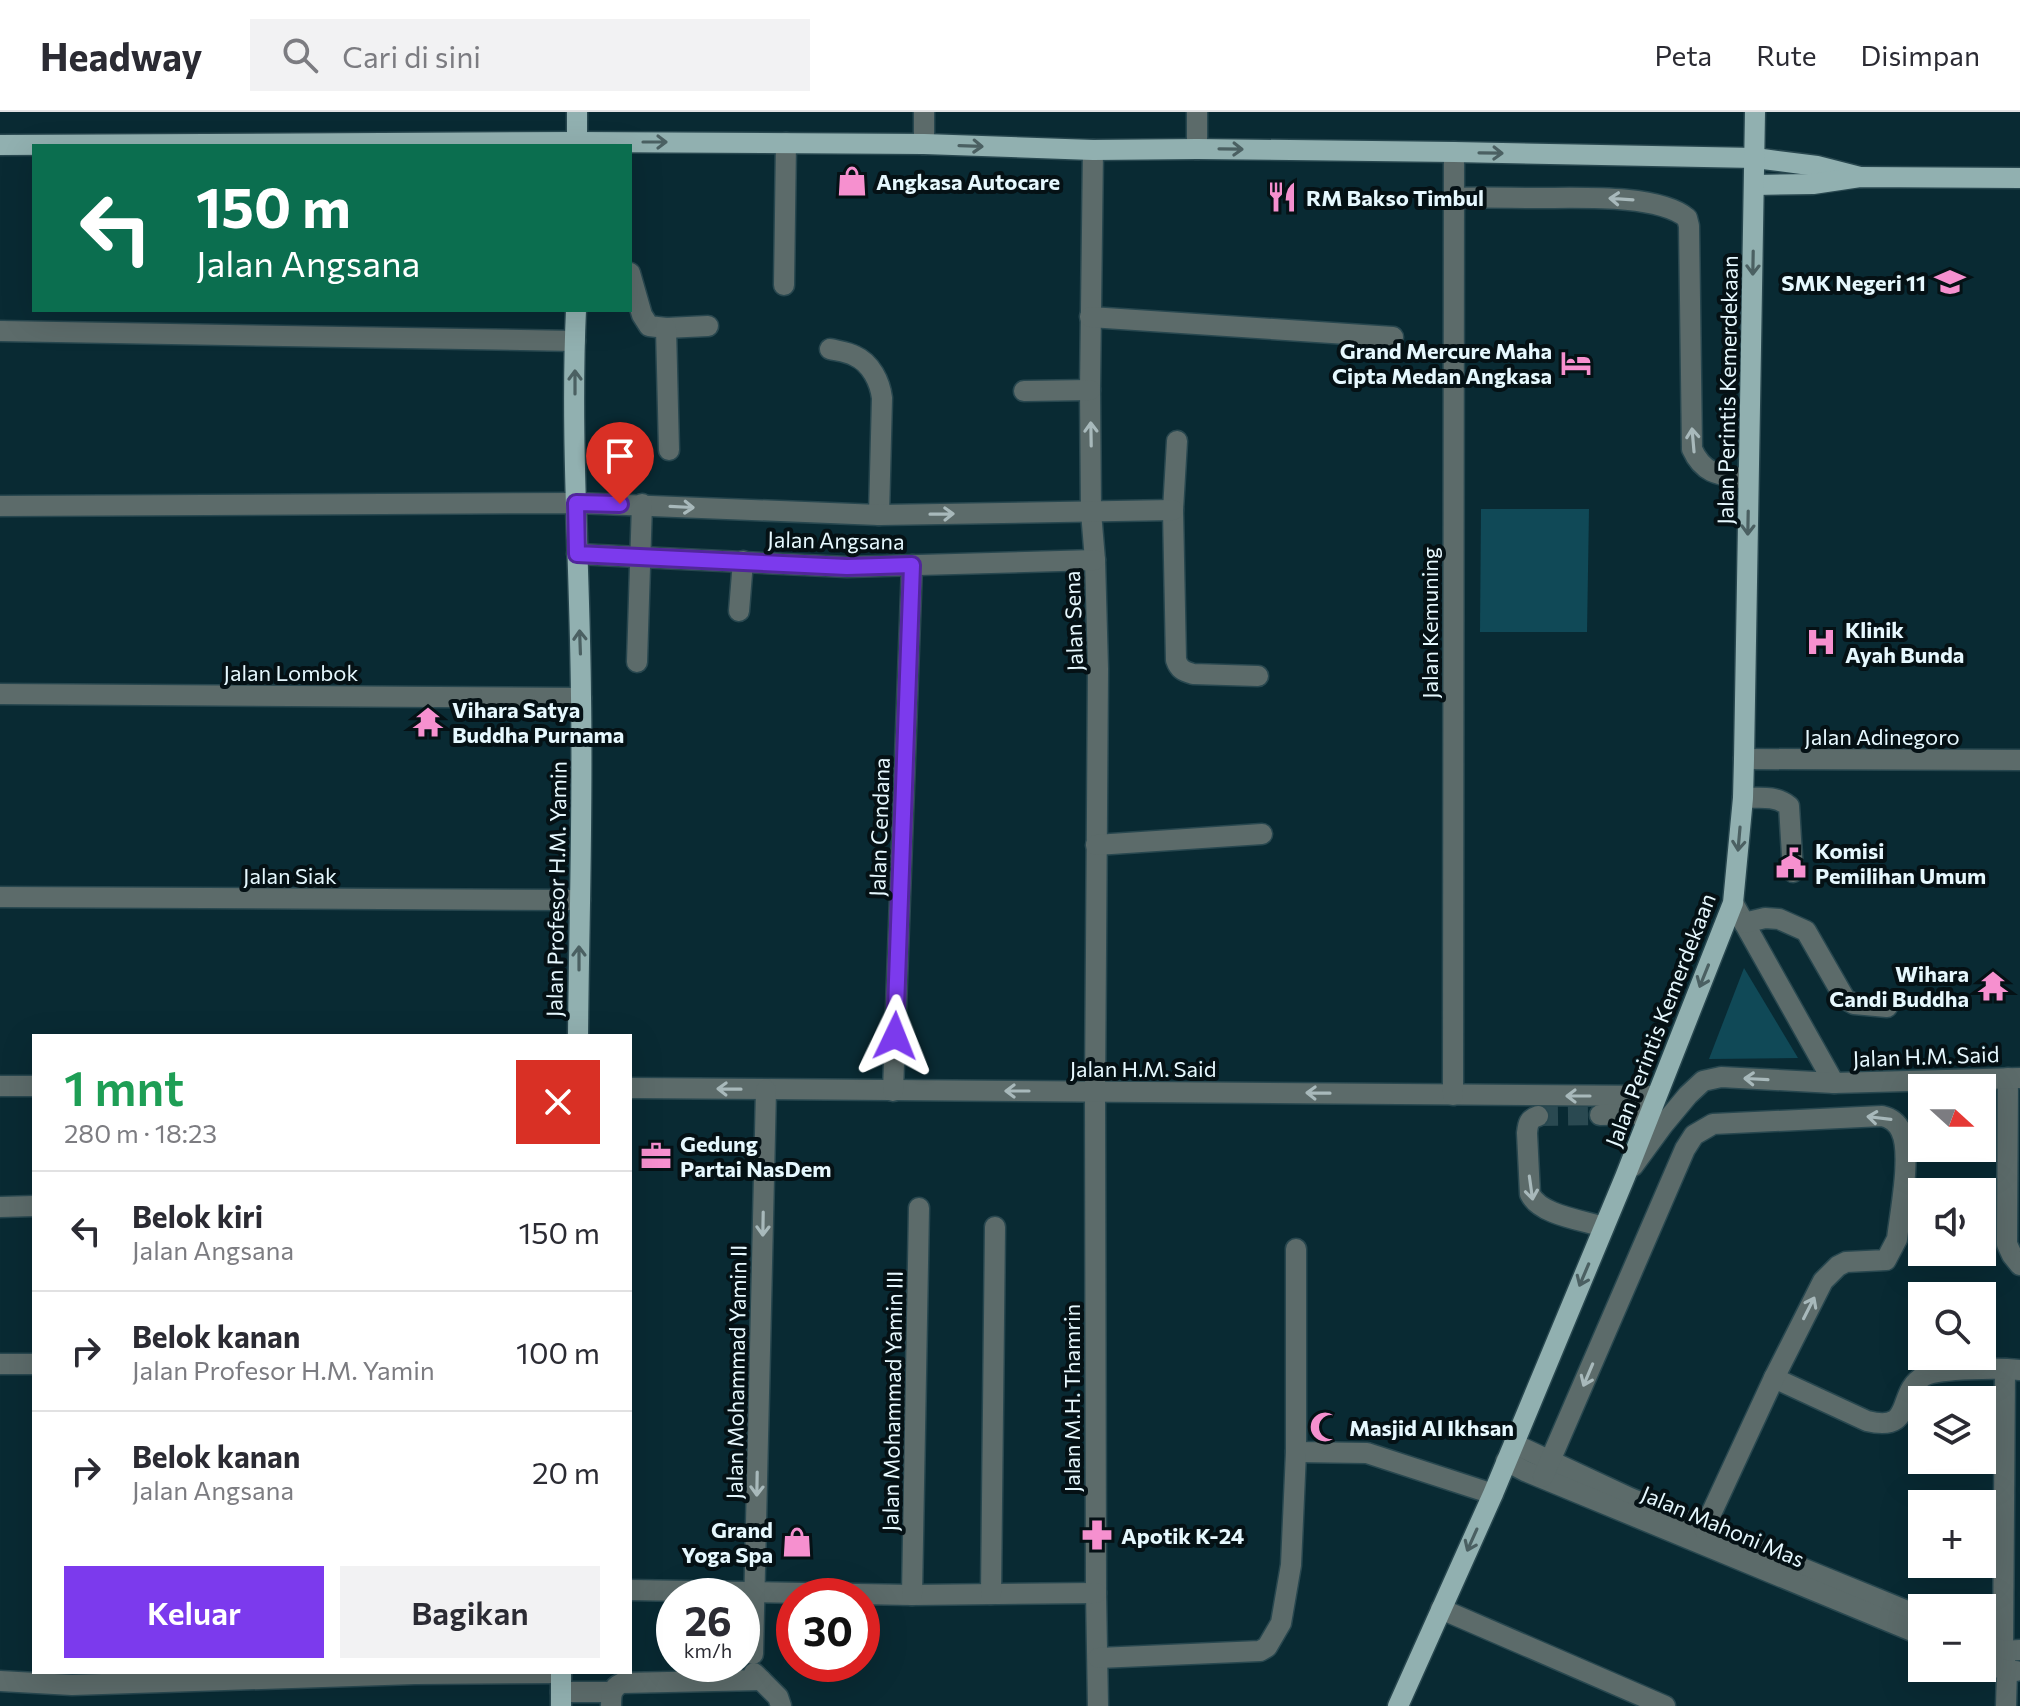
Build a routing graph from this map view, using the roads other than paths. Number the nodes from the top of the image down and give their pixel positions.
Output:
1 (577, 112) edge
2 (924, 112) edge
3 (1197, 112) edge
4 (1755, 112) edge
5 (786, 143) junction
6 (577, 144) edge
7 (924, 144) junction
8 (0, 145) edge
9 (32, 145) edge
10 (1197, 149) junction
11 (1093, 150) junction
12 (1454, 152) junction
13 (1755, 158) junction
14 (1860, 177) junction
15 (2020, 178) edge
16 (1755, 185) junction
17 (1453, 198) junction
18 (632, 280) edge
19 (784, 285) dead end
20 (576, 312) edge
21 (1090, 317) junction
22 (708, 326) dead end
23 (666, 328) junction
24 (0, 331) edge
25 (1393, 337) dead end
26 (575, 341) junction
27 (830, 349) dead end
28 (1090, 390) junction
29 (1024, 391) dead end
30 (1177, 441) dead end
31 (669, 450) dead end
32 (1748, 479) junction
33 (576, 503) junction
34 (642, 504) junction
35 (0, 506) edge
36 (1173, 510) junction
37 (1091, 512) junction
38 (879, 515) junction
39 (577, 554) junction
40 (640, 556) junction
41 (1095, 560) junction
42 (743, 561) junction
43 (912, 565) junction
44 (739, 611) dead end
45 (637, 662) dead end
46 (1258, 676) dead end
47 (0, 694) edge
48 (581, 698) junction
49 (1744, 759) junction
50 (2020, 760) edge
51 (1743, 798) junction
52 (1262, 834) dead end
53 (1096, 845) junction
54 (1793, 872) dead end
55 (0, 897) edge
56 (580, 900) junction
57 (1733, 903) junction
58 (1744, 923) junction
59 (1887, 1007) dead end
60 (578, 1034) edge
61 (2014, 1078) edge
62 (1834, 1083) junction
63 (0, 1086) edge
64 (32, 1086) edge
65 (632, 1088) edge
66 (766, 1090) junction
67 (893, 1091) junction
68 (1095, 1091) junction
69 (1453, 1095) junction
70 (1653, 1105) junction
71 (1600, 1115) tunnel mouth
72 (1538, 1116) dead end
73 (2014, 1126) edge
74 (1625, 1177) junction
75 (32, 1206) edge
76 (0, 1207) edge
77 (919, 1208) dead end
78 (995, 1227) dead end
79 (1604, 1227) junction
80 (1296, 1249) dead end
81 (2020, 1265) edge
82 (0, 1364) edge
83 (32, 1364) edge
84 (2013, 1369) edge
85 (1774, 1378) junction
86 (1296, 1452) junction
87 (1510, 1452) junction
88 (1547, 1468) junction
89 (1493, 1494) junction
90 (1704, 1529) junction
91 (755, 1578) edge
92 (632, 1590) edge
93 (656, 1590) edge
94 (760, 1592) edge
95 (1096, 1593) junction
96 (991, 1594) junction
97 (912, 1595) junction
98 (1441, 1609) junction
99 (1908, 1611) edge
100 (1908, 1629) edge
101 (2012, 1650) edge
102 (1098, 1658) junction
103 (2013, 1671) edge
104 (760, 1673) edge
105 (346, 1674) edge
106 (426, 1674) edge
107 (72, 1678) edge
108 (656, 1679) edge
109 (0, 1681) edge
110 (561, 1686) edge
111 (611, 1699) edge
112 (781, 1706) edge
113 (1098, 1706) edge
114 (1398, 1706) edge
115 (1665, 1706) edge
116 (2006, 1706) edge

1 - 6 main road
2 - 7 street
3 - 10 street
4 - 13 main road, Jalan Perintis Kemerdekaan
6 -> 5 main road
5 - 7 main road
5 - 19 street
7 -> 11 main road
8 - 9 main road
10 - 11 main road
10 -> 12 main road
11 - 21 street, Jalan Sena
12 -> 13 main road
12 - 17 street, Jalan Kemuning
13 - 14 main road
13 - 16 main road, Jalan Perintis Kemerdekaan
14 - 15 main road
14 - 16 main road
16 -> 32 main road, Jalan Perintis Kemerdekaan
32 -> 17 street
17 - 69 street, Jalan Kemuning
18 - 23 street
20 - 26 main road, Jalan Profesor H.M. Yamin
21 - 25 street
21 - 28 street, Jalan Sena
22 - 23 street
23 - 31 street
24 - 26 street
33 -> 26 main road, Jalan Profesor H.M. Yamin
27 - 38 street
28 - 29 street
37 -> 28 street, Jalan Sena
30 - 36 street
32 -> 49 main road, Jalan Perintis Kemerdekaan
33 - 34 street, Jalan Angsana
33 - 35 street, Jalan Angsana
33 - 39 main road, Jalan Profesor H.M. Yamin
34 -> 38 street, Jalan Angsana
34 - 40 street
36 - 37 street, Jalan Angsana
36 - 46 street
38 -> 37 street, Jalan Angsana
37 - 41 street, Jalan Sena
39 - 40 street, Jalan Angsana
48 -> 39 main road, Jalan Profesor H.M. Yamin
40 - 42 street, Jalan Angsana
40 - 45 street
41 - 43 street, Jalan Angsana
41 - 53 street, Jalan Sena
42 - 43 street, Jalan Angsana
42 - 44 street
43 - 67 street, Jalan Cendana
47 - 48 street, Jalan Lombok
48 - 56 main road, Jalan Profesor H.M. Yamin
49 - 50 street, Jalan Adinegoro
49 - 51 main road, Jalan Perintis Kemerdekaan
51 - 54 street
51 -> 57 main road, Jalan Perintis Kemerdekaan
52 - 53 street
53 - 68 street, Jalan Sena
55 - 56 street, Jalan Siak
60 -> 56 main road, Jalan Profesor H.M. Yamin
57 - 58 street, Jalan H.M. Said
57 -> 70 main road, Jalan Perintis Kemerdekaan
58 - 59 street
58 - 62 street, Jalan H.M. Said
61 - 62 street, Jalan H.M. Said
61 - 73 street
62 -> 74 street, Jalan H.M. Said
63 - 64 street
66 -> 65 street, Jalan H.M. Said
66 - 67 street, Jalan H.M. Said
66 -> 91 street, Jalan Mohammad Yamin II
68 -> 67 street, Jalan H.M. Said
69 -> 68 street, Jalan H.M. Said
68 - 95 street, Jalan M.H. Thamrin
70 -> 69 street, Jalan H.M. Said
70 - 71 street
70 - 74 main road, Jalan Perintis Kemerdekaan
72 -> 79 street
73 - 81 street
74 - 79 main road, Jalan Perintis Kemerdekaan
75 - 76 street
77 - 97 street, Jalan Mohammad Yamin III
78 - 96 street
79 -> 87 main road, Jalan Perintis Kemerdekaan
80 - 86 street
82 - 83 street
84 - 85 street
84 - 101 street
85 -> 88 street
85 - 90 street
86 - 89 street
86 - 102 street
87 - 88 street, Jalan Mahoni Mas
87 - 89 main road, Jalan Perintis Kemerdekaan
88 - 90 street, Jalan Mahoni Mas
88 - 100 street, Jalan Mahoni Mas
89 -> 98 main road, Jalan Perintis Kemerdekaan
90 - 99 street, Jalan Mahoni Mas
92 - 93 street
94 - 97 street
95 - 96 street
95 - 102 street, Jalan M.H. Thamrin
96 - 97 street
98 - 114 main road, Jalan Perintis Kemerdekaan
98 - 115 street
101 - 103 street
102 - 113 street, Jalan M.H. Thamrin
103 - 116 street
104 - 112 street
105 - 107 street
106 - 110 street
107 - 109 street
108 - 111 street
110 - 111 street

